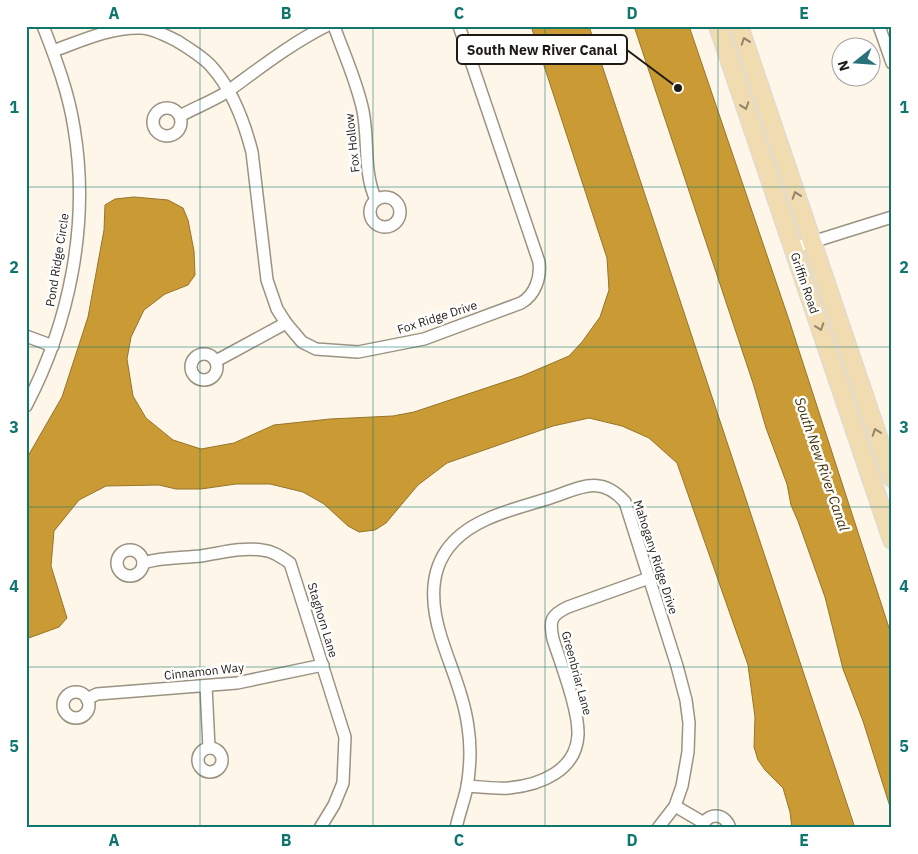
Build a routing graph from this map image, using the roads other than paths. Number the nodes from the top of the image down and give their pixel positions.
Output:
1 (44, 26) edge
2 (326, 26) edge
3 (334, 26) edge
4 (459, 26) edge
5 (718, 26) edge
6 (739, 26) edge
7 (879, 26) edge
8 (144, 27) edge
9 (53, 51) junction
10 (892, 63) edge
11 (229, 91) junction
12 (180, 116) dead end
13 (376, 200) dead end
14 (892, 216) edge
15 (812, 242) junction
16 (793, 248) junction
17 (286, 323) junction
18 (26, 336) edge
19 (53, 346) junction
20 (216, 361) dead end
21 (26, 406) edge
22 (892, 478) edge
23 (892, 482) edge
24 (874, 488) junction
25 (892, 540) edge
26 (143, 563) dead end
27 (649, 578) junction
28 (322, 665) junction
29 (206, 686) junction
30 (87, 699) dead end
31 (210, 748) dead end
32 (467, 786) junction
33 (675, 806) junction
34 (703, 825) edge
35 (320, 828) edge
36 (456, 828) edge
37 (658, 828) edge
38 (730, 828) edge

1 - 9 street, Pond Ridge Circle
2 - 11 street
3 - 13 street, Fox Hollow
4 - 17 street, Fox Ridge Drive
5 -> 16 main road, Griffin Road
15 -> 6 main road, Griffin Road
7 - 10 street
8 - 9 street, Fox Ridge Drive
8 - 11 street, Fox Ridge Drive
9 - 19 street, Pond Ridge Circle
11 - 12 street
11 - 17 street, Fox Ridge Drive
14 - 15 street
15 - 16 street
22 -> 15 main road, Griffin Road
16 -> 24 main road, Griffin Road
17 - 20 street
18 - 19 street
19 - 21 street, Pond Ridge Circle
23 - 24 main road
24 - 25 main road, Griffin Road
26 - 28 street, Staghorn Lane
27 - 32 street, Greenbriar Lane
27 - 32 street, Mahogany Ridge Drive
27 - 33 street, Mahogany Ridge Drive
28 - 29 street, Cinnamon Way
28 - 35 street, Staghorn Lane
29 - 30 street, Cinnamon Way
29 - 31 street
32 - 36 street, Mahogany Ridge Drive
33 - 34 street
33 - 37 street, Mahogany Ridge Drive
34 - 38 street

